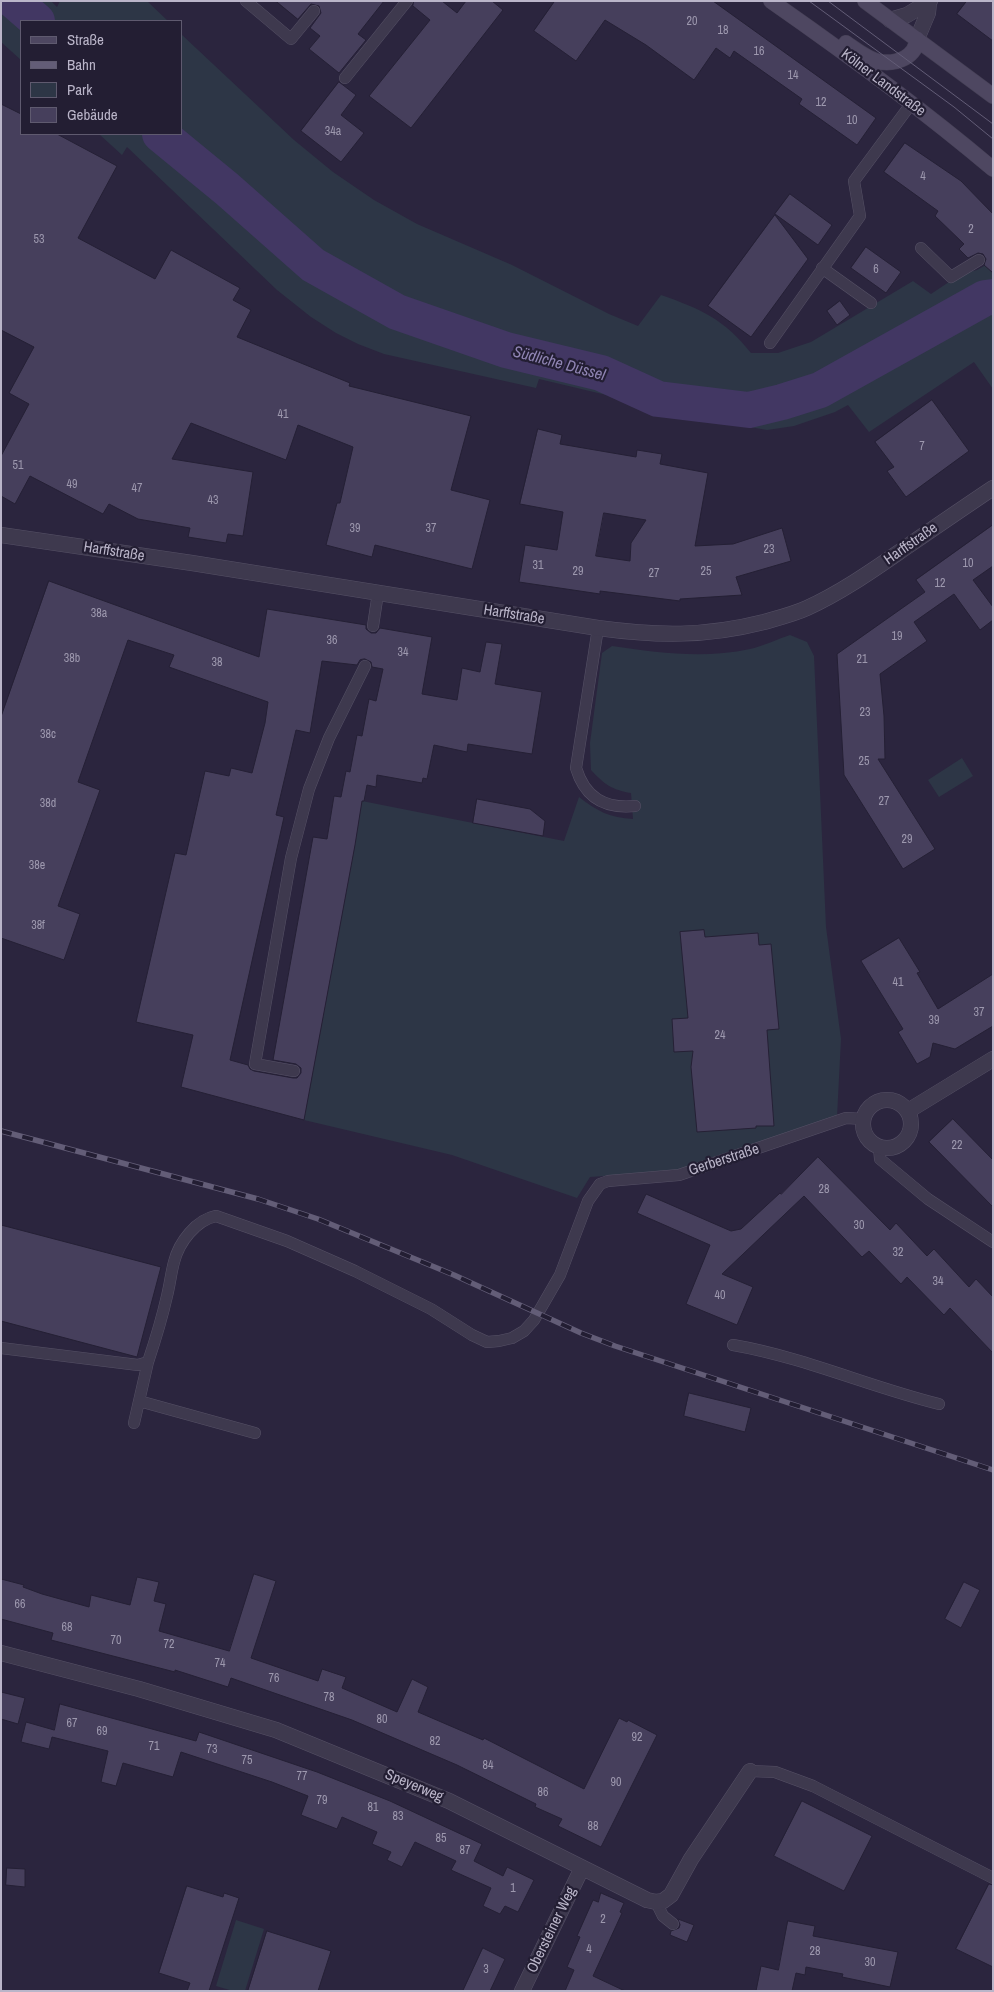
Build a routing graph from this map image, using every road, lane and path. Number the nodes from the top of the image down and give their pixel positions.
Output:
1 (407, 1) edge
2 (771, 1) edge
3 (865, 1) edge
4 (880, 1) edge
5 (246, 2) edge
6 (929, 2) edge
7 (314, 11) dead end
8 (890, 20) junction
9 (820, 36) junction
10 (917, 39) junction
11 (345, 78) dead end
12 (993, 96) edge
13 (911, 104) junction
14 (993, 169) edge
15 (921, 248) dead end
16 (979, 260) dead end
17 (822, 268) junction
18 (870, 303) dead end
19 (770, 343) dead end
20 (993, 488) edge
21 (1, 535) edge
22 (378, 593) junction
23 (373, 626) dead end
24 (598, 628) junction
25 (365, 666) dead end
26 (635, 806) dead end
27 (993, 1059) edge
28 (294, 1071) dead end
29 (908, 1111) junction
30 (864, 1119) junction
31 (879, 1147) junction
32 (993, 1242) edge
33 (733, 1345) dead end
34 (1, 1348) edge
35 (148, 1362) junction
36 (139, 1401) junction
37 (939, 1404) dead end
38 (134, 1423) dead end
39 (255, 1433) dead end
40 (1, 1653) edge
41 (750, 1771) joint
42 (582, 1868) junction
43 (993, 1878) edge
44 (656, 1902) junction
45 (673, 1924) dead end
46 (522, 1991) edge

1 - 11 lane
2 - 9 main road, Kölner Landstraße
3 - 8 main road
4 - 8 lane
5 - 7 lane
6 - 8 street
6 - 10 street
8 - 10 main road
9 - 10 main road
9 - 13 main road, Kölner Landstraße
10 - 12 main road
13 - 14 main road, Kölner Landstraße
13 - 17 lane
15 - 16 lane
17 - 18 lane
17 - 19 lane
20 - 24 street, Harffstraße
21 - 22 street, Harffstraße
22 - 23 lane
22 - 24 street, Harffstraße
24 - 26 lane
25 - 28 lane
27 - 29 street
29 - 30 street
29 - 31 street
30 - 31 street
30 - 35 lane, Gerberstraße
31 - 32 lane
33 - 37 lane
34 - 35 lane
35 - 36 lane, Gerberstraße
36 - 38 lane, Gerberstraße
36 - 39 lane
40 - 42 street, Speyerweg
41 - 43 lane
41 - 44 street
42 - 44 street, Speyerweg
42 - 46 street, Obersteiner Weg
44 - 45 lane

